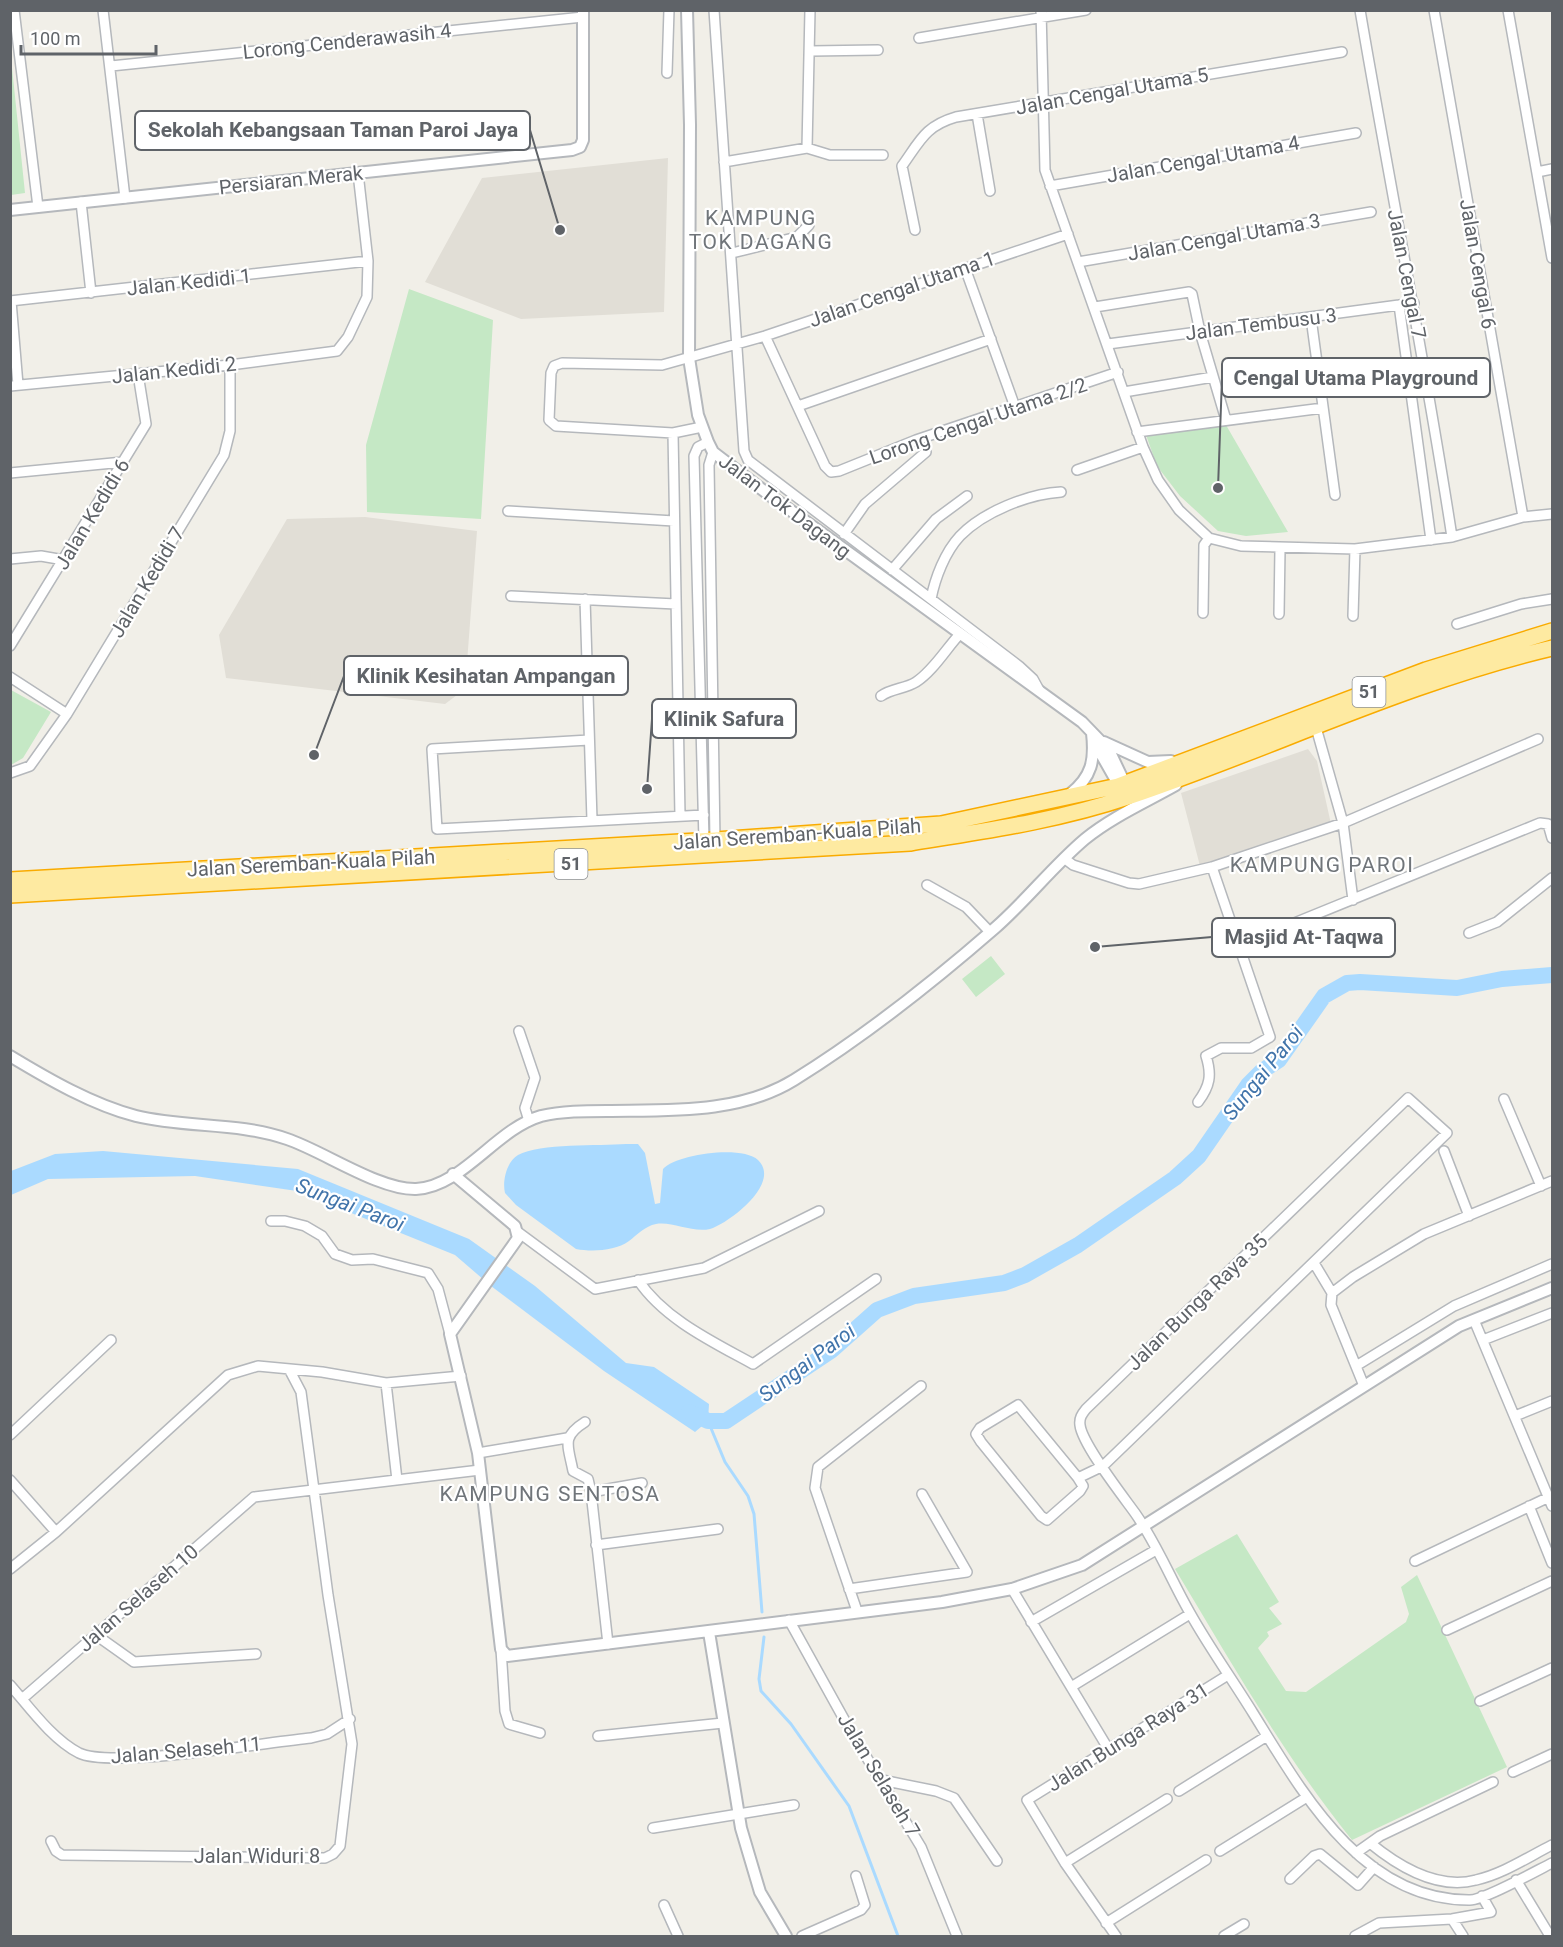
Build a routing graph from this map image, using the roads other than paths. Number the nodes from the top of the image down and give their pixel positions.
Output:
1 (14, 10) edge
2 (103, 10) edge
3 (669, 10) edge
4 (687, 10) edge
5 (714, 10) edge
6 (810, 10) edge
7 (1086, 10) edge
8 (1360, 10) edge
9 (1434, 10) edge
10 (1508, 10) edge
11 (583, 14) edge
12 (1041, 14) edge
13 (919, 39) dead end
14 (878, 50) dead end
15 (811, 51) junction
16 (1342, 52) dead end
17 (111, 66) junction
18 (667, 73) dead end
19 (1043, 103) junction
20 (977, 114) junction
21 (1356, 133) dead end
22 (807, 148) junction
23 (883, 155) dead end
24 (724, 162) junction
25 (1552, 169) edge
26 (1537, 172) junction
27 (358, 173) junction
28 (1050, 186) junction
29 (990, 191) dead end
30 (125, 198) junction
31 (81, 202) junction
32 (38, 207) junction
33 (10, 210) edge
34 (1371, 213) dead end
35 (809, 225) dead end
36 (915, 230) dead end
37 (1068, 234) junction
38 (732, 253) junction
39 (1552, 258) edge
40 (368, 261) junction
41 (1078, 262) junction
42 (965, 268) junction
43 (91, 293) junction
44 (11, 301) edge
45 (1414, 303) junction
46 (1399, 305) junction
47 (1095, 307) junction
48 (1311, 318) junction
49 (1200, 332) junction
50 (765, 336) junction
51 (991, 339) junction
52 (736, 344) junction
53 (1108, 344) junction
54 (689, 358) junction
55 (230, 365) junction
56 (1118, 372) junction
57 (138, 374) junction
58 (1213, 377) junction
59 (14, 386) edge
60 (1124, 392) junction
61 (798, 406) junction
62 (1015, 407) junction
63 (1323, 408) junction
64 (1226, 420) junction
65 (702, 427) junction
66 (1137, 432) junction
67 (672, 434) junction
68 (711, 447) junction
69 (1143, 447) junction
70 (926, 452) dead end
71 (123, 462) junction
72 (1077, 470) dead end
73 (10, 473) edge
74 (1061, 492) dead end
75 (1335, 495) dead end
76 (967, 496) dead end
77 (508, 511) dead end
78 (1552, 514) edge
79 (1523, 518) junction
80 (674, 521) junction
81 (844, 534) junction
82 (1452, 537) junction
83 (1209, 538) junction
84 (1431, 540) junction
85 (1280, 549) junction
86 (1354, 549) junction
87 (10, 559) edge
88 (64, 560) junction
89 (892, 570) junction
90 (511, 596) dead end
91 (585, 599) junction
92 (931, 599) junction
93 (1552, 599) edge
94 (676, 604) junction
95 (1203, 613) dead end
96 (1279, 614) dead end
97 (1353, 616) dead end
98 (1457, 624) dead end
99 (1552, 632) edge
100 (959, 635) junction
101 (10, 646) edge
102 (1552, 648) edge
103 (10, 677) edge
104 (1040, 692) junction
105 (881, 696) dead end
106 (67, 714) junction
107 (1314, 721) junction
108 (1095, 737) junction
109 (1538, 739) dead end
110 (589, 740) junction
111 (1204, 761) junction
112 (10, 773) edge
113 (1124, 789) junction
114 (1060, 801) junction
115 (704, 815) junction
116 (680, 816) junction
117 (592, 820) junction
118 (1343, 823) junction
119 (1552, 838) edge
120 (710, 840) junction
121 (1065, 859) junction
122 (1212, 867) junction
123 (1552, 878) edge
124 (10, 880) edge
125 (927, 885) dead end
126 (10, 896) edge
127 (1353, 900) junction
128 (990, 932) junction
129 (1469, 933) dead end
130 (1238, 946) junction
131 (519, 1031) dead end
132 (10, 1056) edge
133 (1504, 1099) dead end
134 (1198, 1102) dead end
135 (529, 1121) junction
136 (1444, 1151) dead end
137 (453, 1174) junction
138 (1552, 1181) edge
139 (1541, 1186) junction
140 (819, 1211) dead end
141 (1469, 1216) junction
142 (271, 1221) dead end
143 (518, 1232) junction
144 (1314, 1263) junction
145 (1552, 1263) edge
146 (876, 1279) dead end
147 (638, 1280) junction
148 (1552, 1288) edge
149 (1332, 1293) junction
150 (1552, 1313) edge
151 (1474, 1320) junction
152 (450, 1334) junction
153 (111, 1340) dead end
154 (1483, 1340) junction
155 (1356, 1366) junction
156 (290, 1371) junction
157 (461, 1376) junction
158 (386, 1383) junction
159 (921, 1386) dead end
160 (1364, 1386) junction
161 (1552, 1401) edge
162 (1515, 1416) junction
163 (585, 1422) dead end
164 (10, 1435) edge
165 (567, 1438) junction
166 (478, 1453) junction
167 (1103, 1466) junction
168 (480, 1470) junction
169 (1078, 1478) junction
170 (10, 1480) edge
171 (397, 1480) junction
172 (642, 1483) dead end
173 (313, 1489) junction
174 (591, 1492) junction
175 (922, 1494) dead end
176 (1551, 1502) edge
177 (1529, 1506) junction
178 (1145, 1527) junction
179 (718, 1529) dead end
180 (56, 1532) junction
181 (596, 1545) junction
182 (1156, 1550) junction
183 (1415, 1561) dead end
184 (1552, 1563) edge
185 (10, 1569) edge
186 (1552, 1581) edge
187 (849, 1589) junction
188 (1012, 1589) junction
189 (857, 1611) junction
190 (1190, 1614) junction
191 (789, 1620) junction
192 (1031, 1622) junction
193 (1447, 1630) dead end
194 (709, 1632) junction
195 (96, 1635) junction
196 (608, 1644) junction
197 (501, 1649) junction
198 (256, 1654) dead end
199 (1552, 1668) edge
200 (1228, 1675) junction
201 (10, 1685) edge
202 (1071, 1687) junction
203 (22, 1699) junction
204 (1480, 1701) dead end
205 (350, 1719) junction
206 (723, 1723) junction
207 (540, 1733) dead end
208 (1267, 1736) junction
209 (598, 1737) dead end
210 (1109, 1750) junction
211 (1552, 1754) edge
212 (1514, 1772) dead end
213 (882, 1780) junction
214 (1493, 1782) dead end
215 (1179, 1791) dead end
216 (1308, 1797) junction
217 (1167, 1799) dead end
218 (794, 1805) dead end
219 (739, 1814) junction
220 (653, 1828) dead end
221 (51, 1841) dead end
222 (1370, 1843) junction
223 (1552, 1845) edge
224 (1220, 1851) dead end
225 (1356, 1852) junction
226 (1206, 1860) dead end
227 (997, 1861) dead end
228 (1065, 1863) junction
229 (1552, 1863) edge
230 (1374, 1867) junction
231 (856, 1876) dead end
232 (1290, 1879) dead end
233 (1516, 1880) junction
234 (1482, 1896) junction
235 (664, 1905) dead end
236 (1452, 1919) junction
237 (1106, 1923) junction
238 (1244, 1924) dead end
239 (1371, 1932) edge
240 (678, 1936) edge
241 (786, 1936) edge
242 (802, 1936) edge
243 (957, 1936) edge
244 (1116, 1936) edge
245 (1224, 1936) edge
246 (1355, 1936) edge
247 (1463, 1936) edge
248 (1550, 1936) edge

1 - 32 street
2 - 17 street
3 - 18 street
4 - 54 street, Jalan Tok Dagang
5 - 24 street
6 - 15 street
7 - 12 street
8 - 45 street, Jalan Cengal 7
9 - 79 street, Jalan Cengal 6
10 - 26 street
11 - 17 street, Lorong Cenderawasih 4
11 - 27 street, Persiaran Merak
12 - 13 street
12 - 19 street
14 - 15 street
15 - 22 street
16 - 19 street, Jalan Cengal Utama 5
17 - 30 street
19 - 20 street, Jalan Cengal Utama 5
19 - 28 street
20 - 29 street
20 - 36 street, Jalan Cengal Utama 5
21 - 28 street, Jalan Cengal Utama 4
22 - 23 street
22 - 24 street
24 - 38 street
25 - 26 street
26 - 39 street
27 - 30 street, Persiaran Merak
27 - 40 street
28 - 37 street
30 - 31 street, Persiaran Merak
31 - 32 street, Persiaran Merak
31 - 43 street
32 - 33 street, Persiaran Merak
34 - 41 street, Jalan Cengal Utama 3
35 - 38 street
37 - 41 street
37 - 42 street, Jalan Cengal Utama 1
38 - 52 street
40 - 43 street, Jalan Kedidi 1
40 - 55 street, Jalan Kedidi 2
41 - 47 street
42 - 50 street, Jalan Cengal Utama 1
42 - 51 street
43 - 44 street, Jalan Kedidi 1
44 - 59 street
45 - 46 street, Jalan Tembusu 3
45 - 82 street, Jalan Cengal 7
46 - 48 street, Jalan Tembusu 3
46 - 84 street
47 - 49 street
47 - 53 street
48 - 49 street, Jalan Tembusu 3
48 - 63 street
49 - 53 street, Jalan Tembusu 3
49 - 58 street
50 - 52 street, Jalan Cengal Utama 1
50 - 61 street
51 - 61 street
51 - 62 street
52 - 54 street, Jalan Cengal Utama 1
52 - 81 street
53 - 56 street
54 - 65 street, Jalan Tok Dagang
54 - 67 street, Jalan Cengal Utama 1
55 - 57 street, Jalan Kedidi 2
55 - 106 street, Jalan Kedidi 7
56 - 60 street
56 - 62 street, Lorong Cengal Utama 2/2
57 - 59 street, Jalan Kedidi 2
57 - 71 street, Jalan Kedidi 6
58 - 60 street
58 - 64 street
60 - 66 street
61 - 62 street, Lorong Cengal Utama 2/2
63 - 64 street
63 - 75 street
64 - 66 street
65 - 67 street
65 - 68 street, Jalan Tok Dagang
66 - 69 street
67 - 80 street
68 - 100 street, Jalan Tok Dagang
68 - 115 street
68 - 120 street
69 - 72 street
69 - 83 street
70 - 81 street
71 - 73 street
71 - 88 street, Jalan Kedidi 6
74 - 92 street
76 - 89 street
77 - 80 street
78 - 79 street
79 - 82 street
80 - 94 street
81 - 89 street
82 - 84 street
83 - 85 street
83 - 95 street
84 - 86 street
85 - 86 street
85 - 96 street
86 - 97 street
87 - 88 street
88 - 101 street, Jalan Kedidi 6
89 - 92 street
90 - 91 street
91 - 94 street
91 - 110 street
92 - 104 street
93 - 98 street
94 - 116 street
99 - 107 highway, Jalan Seremban-Kuala Pilah / 51
100 - 104 street, Jalan Tok Dagang
100 - 105 street
102 - 107 highway, Jalan Seremban-Kuala Pilah / 51
103 - 106 street
104 - 108 street, Jalan Tok Dagang
106 - 112 street, Jalan Kedidi 7
107 - 111 highway, Jalan Seremban-Kuala Pilah / 51
107 - 118 street
108 - 111 street
108 - 113 street, Jalan Tok Dagang
108 - 114 street
109 - 118 street
110 - 117 street
110 - 117 street
111 - 113 highway, Jalan Seremban-Kuala Pilah / 51
111 - 121 street
113 - 114 highway, Jalan Seremban-Kuala Pilah / 51
113 - 126 highway, Jalan Seremban-Kuala Pilah / 51
114 - 120 highway, Jalan Seremban-Kuala Pilah / 51
115 - 116 street
115 - 120 street
116 - 117 street
118 - 122 street
118 - 127 street
119 - 127 street
120 - 124 highway, Jalan Seremban-Kuala Pilah / 51
121 - 122 street
121 - 128 street
122 - 130 street
123 - 129 street
125 - 128 street
127 - 130 street
128 - 135 street
130 - 134 street
131 - 135 street
132 - 137 street
133 - 139 street
135 - 137 street
136 - 141 street
137 - 143 street
138 - 139 street
139 - 141 street
140 - 147 street
141 - 149 street
142 - 152 street
143 - 147 street
143 - 152 street
144 - 149 street
144 - 167 street
144 - 167 street, Jalan Bunga Raya 35
145 - 155 street
146 - 147 street
148 - 151 street
149 - 155 street
150 - 154 street
151 - 154 street
151 - 160 street
152 - 157 street
153 - 164 street
154 - 162 street
155 - 160 street
156 - 158 street
156 - 173 street
156 - 180 street
157 - 158 street
157 - 166 street
158 - 171 street
159 - 187 street
160 - 178 street
161 - 162 street
162 - 176 street
163 - 165 street
165 - 166 street
165 - 174 street
166 - 168 street
167 - 169 street
167 - 178 street, Jalan Bunga Raya 35
168 - 171 street
168 - 197 street
169 - 169 street
170 - 180 street
171 - 173 street
172 - 174 street
173 - 195 street, Jalan Selaseh 10
173 - 205 street
174 - 181 street
175 - 187 street
176 - 177 street
177 - 183 street
177 - 184 street
178 - 182 street, Jalan Bunga Raya 35
178 - 188 street
179 - 181 street
180 - 185 street
181 - 196 street
182 - 190 street, Jalan Bunga Raya 35
182 - 192 street
186 - 193 street
187 - 189 street
188 - 189 street
188 - 192 street
189 - 191 street
190 - 200 street, Jalan Bunga Raya 35
190 - 202 street
191 - 194 street
191 - 213 street, Jalan Selaseh 7
192 - 202 street
194 - 196 street
194 - 206 street
195 - 198 street
195 - 203 street, Jalan Selaseh 10
196 - 197 street
197 - 207 street
199 - 204 street
200 - 208 street, Jalan Bunga Raya 35
200 - 210 street, Jalan Bunga Raya 31
201 - 203 street, Jalan Selaseh 11
202 - 210 street
203 - 205 street, Jalan Selaseh 11
205 - 221 street, Jalan Widuri 8
206 - 209 street
206 - 219 street
208 - 215 street
208 - 216 street, Jalan Bunga Raya 35
210 - 228 street, Jalan Bunga Raya 31
211 - 212 street
213 - 227 street
213 - 243 street, Jalan Selaseh 7
214 - 222 street
216 - 224 street
216 - 225 street, Jalan Bunga Raya 35
217 - 228 street
218 - 219 street
219 - 220 street
219 - 241 street
222 - 223 street
222 - 225 street
225 - 230 street, Jalan Bunga Raya 35
226 - 237 street
228 - 237 street
229 - 233 street
230 - 232 street
230 - 234 street, Jalan Bunga Raya 35
231 - 242 street
233 - 234 street
233 - 248 street
234 - 236 street
235 - 240 street
236 - 239 street
236 - 247 street
237 - 244 street
238 - 245 street
239 - 246 street

